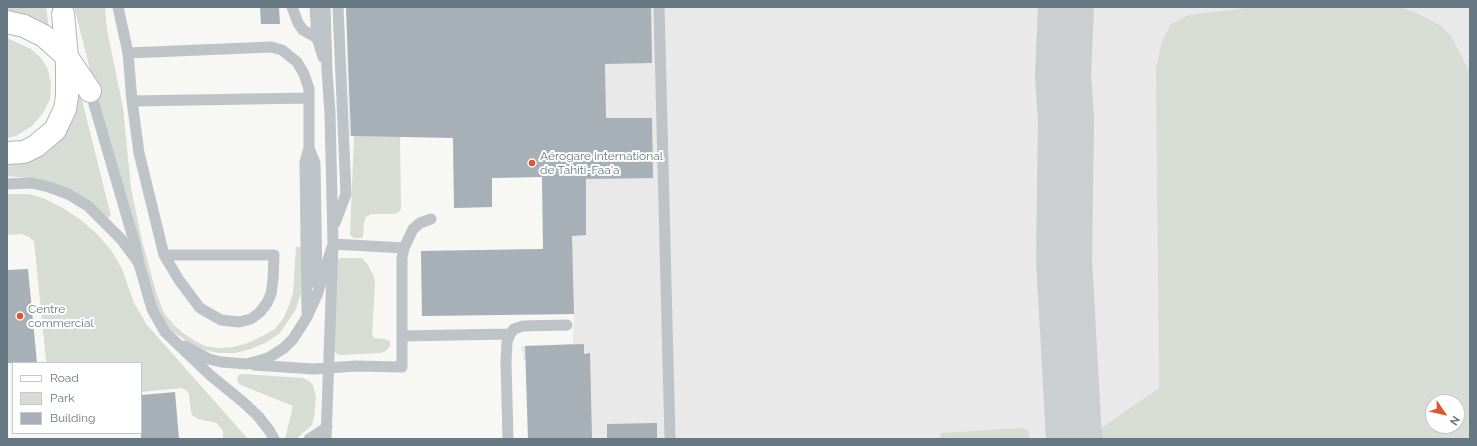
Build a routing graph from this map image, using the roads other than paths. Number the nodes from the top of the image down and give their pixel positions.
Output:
1 (118, 7) edge
2 (292, 7) edge
3 (315, 7) edge
4 (325, 7) edge
5 (338, 7) edge
6 (659, 7) edge
7 (62, 11) edge
8 (7, 22) edge
9 (317, 38) junction
10 (128, 53) junction
11 (67, 57) junction
12 (327, 71) junction
13 (90, 91) junction
14 (309, 98) junction
15 (132, 102) junction
16 (309, 148) junction
17 (7, 153) edge
18 (9, 183) edge
19 (431, 219) dead end
20 (332, 229) junction
21 (333, 244) junction
22 (404, 248) junction
23 (164, 255) junction
24 (139, 264) junction
25 (317, 295) junction
26 (307, 317) junction
27 (567, 325) dead end
28 (165, 332) junction
29 (510, 334) junction
30 (402, 336) junction
31 (247, 364) junction
32 (329, 368) junction
33 (327, 427) junction
34 (274, 439) edge
35 (309, 439) edge
36 (326, 439) edge
37 (330, 439) edge
38 (508, 439) edge
39 (670, 439) edge

1 - 10 lane
2 - 9 lane
3 - 9 lane
4 - 12 lane
5 - 20 lane
6 - 39 lane
7 - 11 main road
7 - 13 lane
8 - 11 main road
9 - 12 lane
10 - 14 lane
10 - 15 lane
11 - 13 main road
11 - 17 main road
12 - 20 lane
13 - 24 lane
14 - 15 lane
14 - 16 lane
15 - 23 lane
16 - 25 lane
16 - 26 lane
18 - 24 lane
19 - 22 lane
20 - 21 lane
21 - 22 lane
21 - 25 lane
21 - 32 lane
22 - 30 lane
23 - 23 lane
24 - 28 lane
25 - 26 lane
26 - 31 lane
27 - 29 lane
28 - 31 lane
28 - 34 lane
29 - 30 lane
29 - 38 lane
30 - 32 lane
31 - 32 lane
32 - 33 lane
33 - 35 lane
33 - 36 lane
33 - 37 lane

